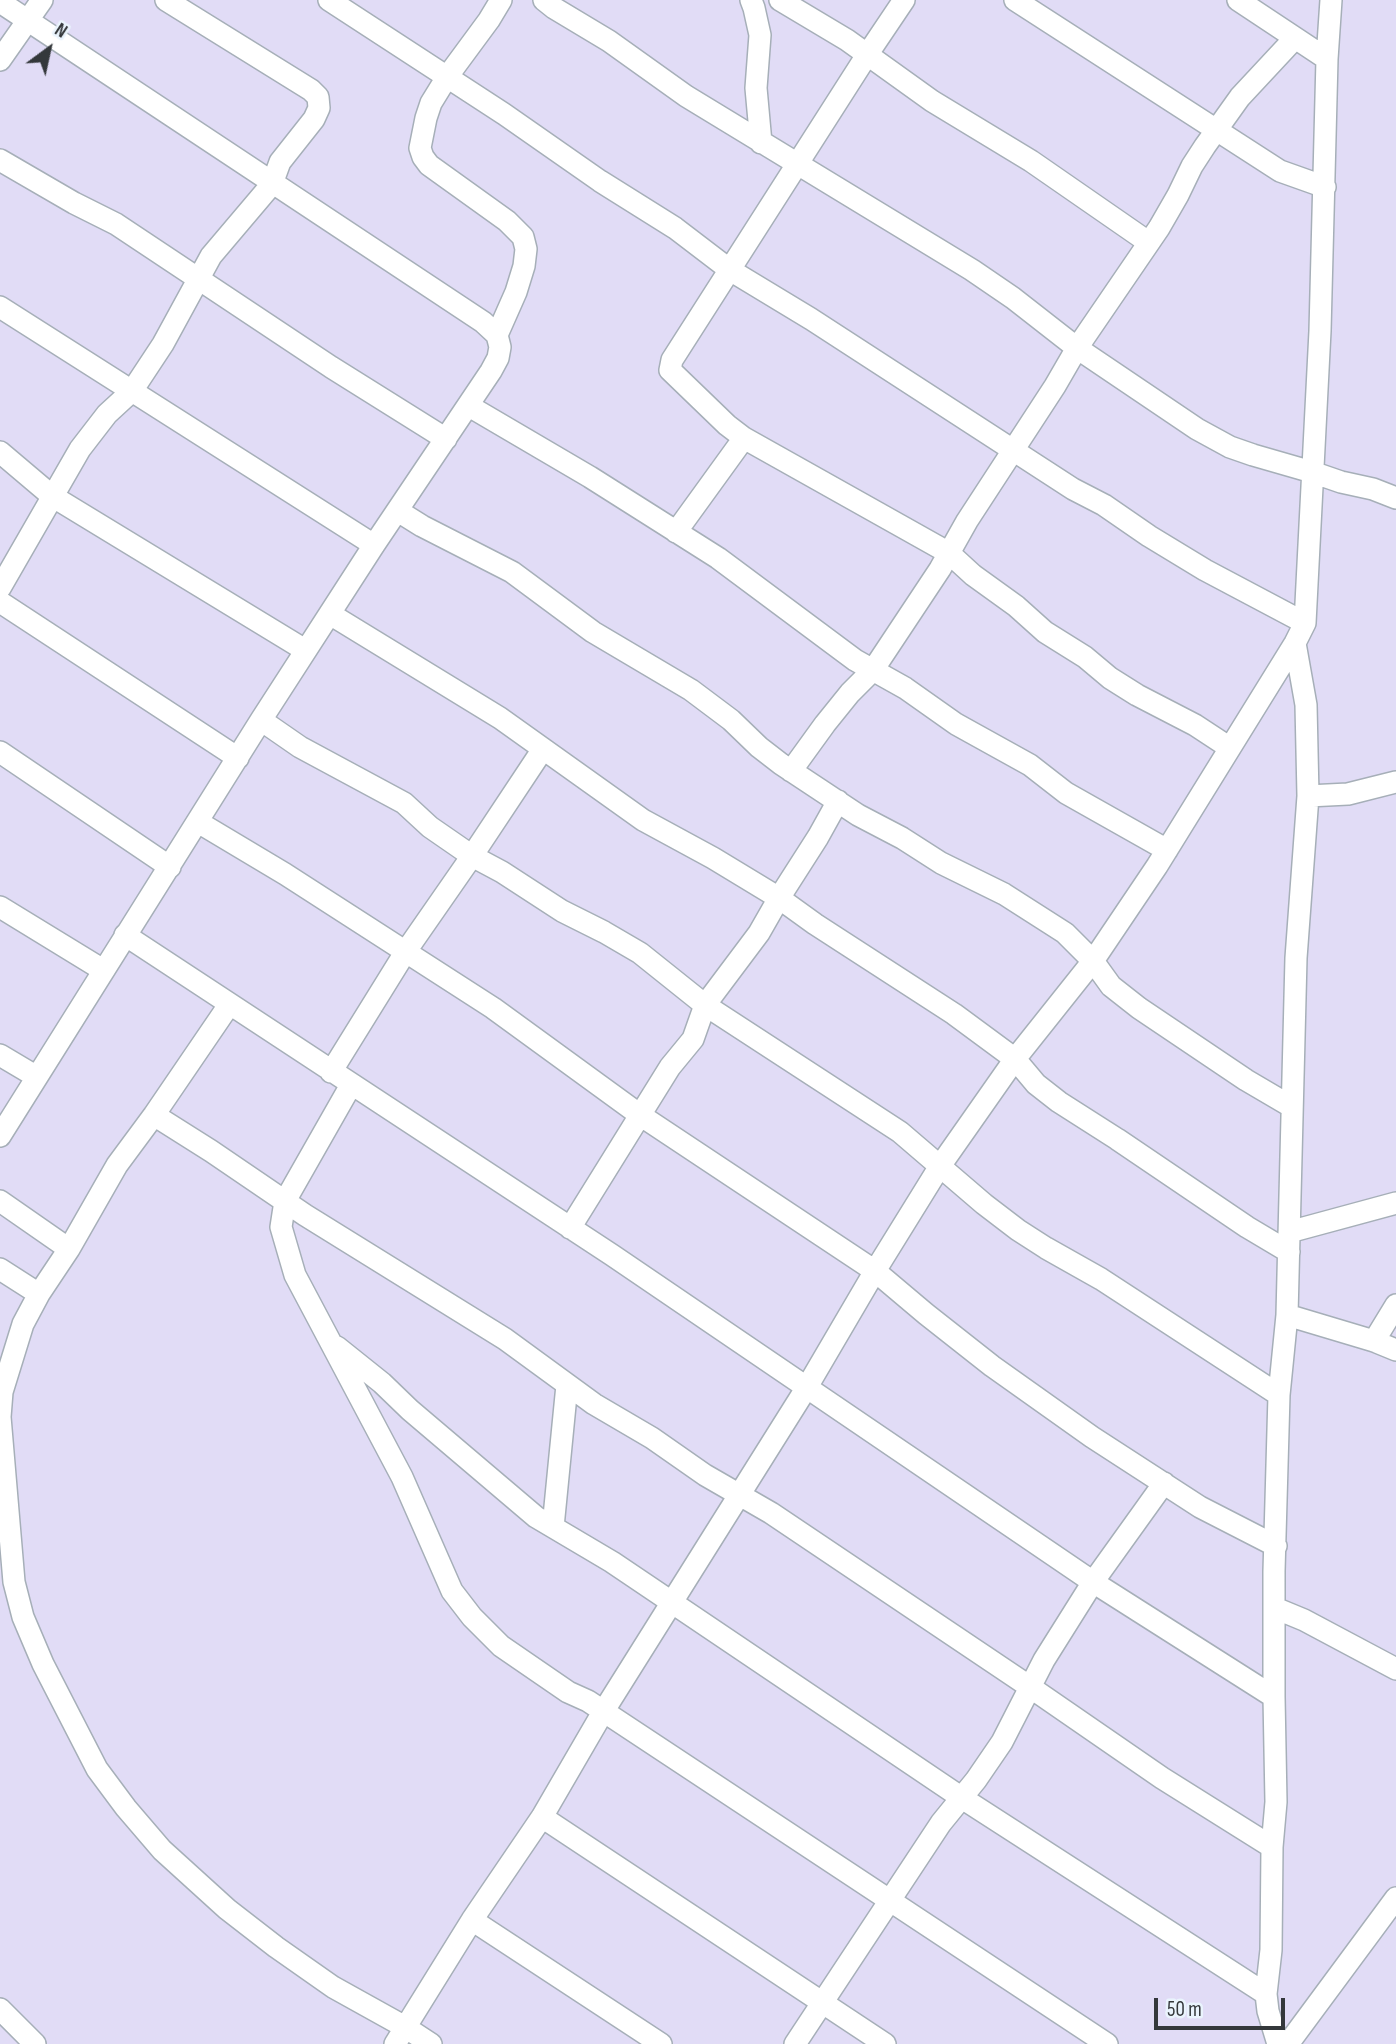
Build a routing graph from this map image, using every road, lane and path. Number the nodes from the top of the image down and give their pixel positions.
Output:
1 (42, 0) edge
2 (166, 0) edge
3 (328, 0) edge
4 (501, 0) edge
5 (544, 0) edge
6 (751, 0) edge
7 (780, 0) edge
8 (904, 0) edge
9 (1015, 0) edge
10 (1238, 0) edge
11 (1331, 0) edge
12 (0, 2) edge
13 (27, 20) junction
14 (1295, 38) junction
15 (867, 55) junction
16 (1327, 59) junction
17 (0, 60) edge
18 (447, 77) junction
19 (1218, 130) junction
20 (761, 143) junction
21 (0, 160) edge
22 (797, 164) junction
23 (272, 184) junction
24 (1325, 187) junction
25 (1148, 242) junction
26 (730, 270) junction
27 (197, 280) junction
28 (0, 307) edge
29 (497, 335) junction
30 (1077, 348) junction
31 (132, 391) junction
32 (469, 406) junction
33 (744, 438) junction
34 (446, 439) junction
35 (1013, 451) junction
36 (0, 452) edge
37 (1312, 472) junction
38 (52, 496) junction
39 (1396, 498) edge
40 (398, 511) junction
41 (676, 532) junction
42 (374, 545) junction
43 (949, 553) junction
44 (0, 588) edge
45 (0, 602) edge
46 (330, 614) junction
47 (1305, 622) junction
48 (1296, 643) junction
49 (306, 650) junction
50 (873, 670) junction
51 (261, 720) junction
52 (1230, 748) junction
53 (543, 749) junction
54 (0, 752) edge
55 (238, 758) junction
56 (790, 771) junction
57 (1396, 782) edge
58 (1308, 796) junction
59 (838, 801) junction
60 (198, 822) junction
61 (1167, 850) junction
62 (472, 856) junction
63 (170, 867) junction
64 (779, 898) junction
65 (0, 907) edge
66 (125, 935) junction
67 (406, 951) junction
68 (1093, 961) junction
69 (103, 970) junction
70 (229, 1005) junction
71 (705, 1005) junction
72 (0, 1055) edge
73 (1015, 1059) junction
74 (331, 1072) junction
75 (37, 1077) junction
76 (351, 1084) junction
77 (1292, 1107) junction
78 (154, 1115) junction
79 (639, 1115) junction
80 (0, 1136) edge
81 (940, 1166) junction
82 (0, 1201) edge
83 (285, 1201) junction
84 (1396, 1203) edge
85 (570, 1228) junction
86 (1289, 1242) junction
87 (69, 1249) junction
88 (0, 1269) edge
89 (875, 1271) junction
90 (39, 1294) junction
91 (1396, 1305) edge
92 (1287, 1315) junction
93 (330, 1341) junction
94 (1374, 1341) junction
95 (1396, 1350) edge
96 (566, 1385) junction
97 (807, 1387) junction
98 (1279, 1395) junction
99 (1164, 1483) junction
100 (739, 1495) junction
101 (553, 1527) junction
102 (1276, 1546) junction
103 (1093, 1582) junction
104 (671, 1603) junction
105 (1275, 1608) junction
106 (1396, 1669) edge
107 (1030, 1687) junction
108 (1273, 1697) junction
109 (603, 1712) junction
110 (962, 1798) junction
111 (542, 1817) junction
112 (1272, 1847) junction
113 (1396, 1898) edge
114 (891, 1900) junction
115 (472, 1920) junction
116 (1266, 1994) junction
117 (824, 2003) junction
118 (0, 2009) edge
119 (8, 2032) edge
120 (400, 2036) edge
121 (1287, 2043) edge
122 (35, 2044) edge
123 (431, 2044) edge
124 (661, 2044) edge
125 (795, 2044) edge
126 (885, 2044) edge
127 (1107, 2044) edge

1 - 13 street
2 - 23 street
3 - 18 street
4 - 18 street
5 - 20 street
6 - 20 street
7 - 15 street
8 - 15 street
9 - 19 street
10 - 14 street
11 - 16 street
12 - 13 street
13 - 17 street
13 - 23 street
14 - 16 street
14 - 19 street
15 - 22 street
15 - 25 street
16 - 24 street
18 - 26 street
18 - 29 street
19 - 24 street
19 - 25 street
20 - 22 street
21 - 27 street
22 - 26 street
22 - 30 street
23 - 27 street
23 - 29 street
24 - 37 street
25 - 30 street
26 - 33 street
26 - 35 street
27 - 31 street
27 - 34 street
28 - 31 street
29 - 32 street
30 - 35 street
30 - 37 street
31 - 38 street
31 - 42 street
32 - 34 street
32 - 41 street
33 - 41 street
33 - 43 street
34 - 40 street
35 - 43 street
35 - 47 street
36 - 38 street
37 - 39 street
37 - 47 street
38 - 44 street
38 - 49 street
40 - 42 street
40 - 56 street
41 - 50 street
42 - 46 street
43 - 50 street
43 - 52 street
45 - 55 street
46 - 49 street
46 - 53 street
47 - 48 street
48 - 52 street
48 - 58 street
49 - 51 street
50 - 56 street
50 - 61 street
51 - 55 street
51 - 62 street
52 - 61 street
53 - 62 street
53 - 64 street
54 - 63 street
55 - 60 street
56 - 59 street
57 - 58 street
58 - 77 street
59 - 64 street
59 - 68 street
60 - 63 street
60 - 67 street
61 - 68 street
62 - 67 street
62 - 71 street
63 - 66 street
64 - 71 street
64 - 73 street
65 - 69 street
66 - 69 street
66 - 70 street
67 - 74 street
67 - 79 street
68 - 73 street
68 - 77 street
69 - 75 street
70 - 74 street
70 - 78 street
71 - 79 street
71 - 81 street
72 - 75 street
73 - 81 street
73 - 86 street
74 - 76 street
75 - 80 street
76 - 83 street
76 - 85 street
77 - 86 street
78 - 83 street
78 - 87 street
79 - 85 street
79 - 89 street
81 - 89 street
81 - 98 street
82 - 87 street
83 - 93 street
83 - 96 street
84 - 86 street
85 - 97 street
86 - 92 street
87 - 90 street
88 - 90 street
89 - 97 street
89 - 99 street
90 - 120 street
91 - 94 street
92 - 94 street
92 - 98 street
93 - 101 street
93 - 109 street
94 - 95 street
96 - 100 street
96 - 101 street
97 - 100 street
97 - 103 street
98 - 102 street
99 - 102 street
99 - 103 street
100 - 104 street
100 - 107 street
101 - 104 street
102 - 105 street
103 - 107 street
103 - 108 street
104 - 109 street
104 - 110 street
105 - 106 street
105 - 108 street
107 - 110 street
107 - 112 street
108 - 112 street
109 - 111 street
109 - 114 street
110 - 114 street
110 - 116 street
111 - 115 street
111 - 117 street
112 - 116 street
113 - 121 street
114 - 117 street
114 - 127 street
115 - 120 street
115 - 124 street
116 - 121 street
117 - 125 street
117 - 126 street
118 - 119 street
119 - 122 street
120 - 123 street

